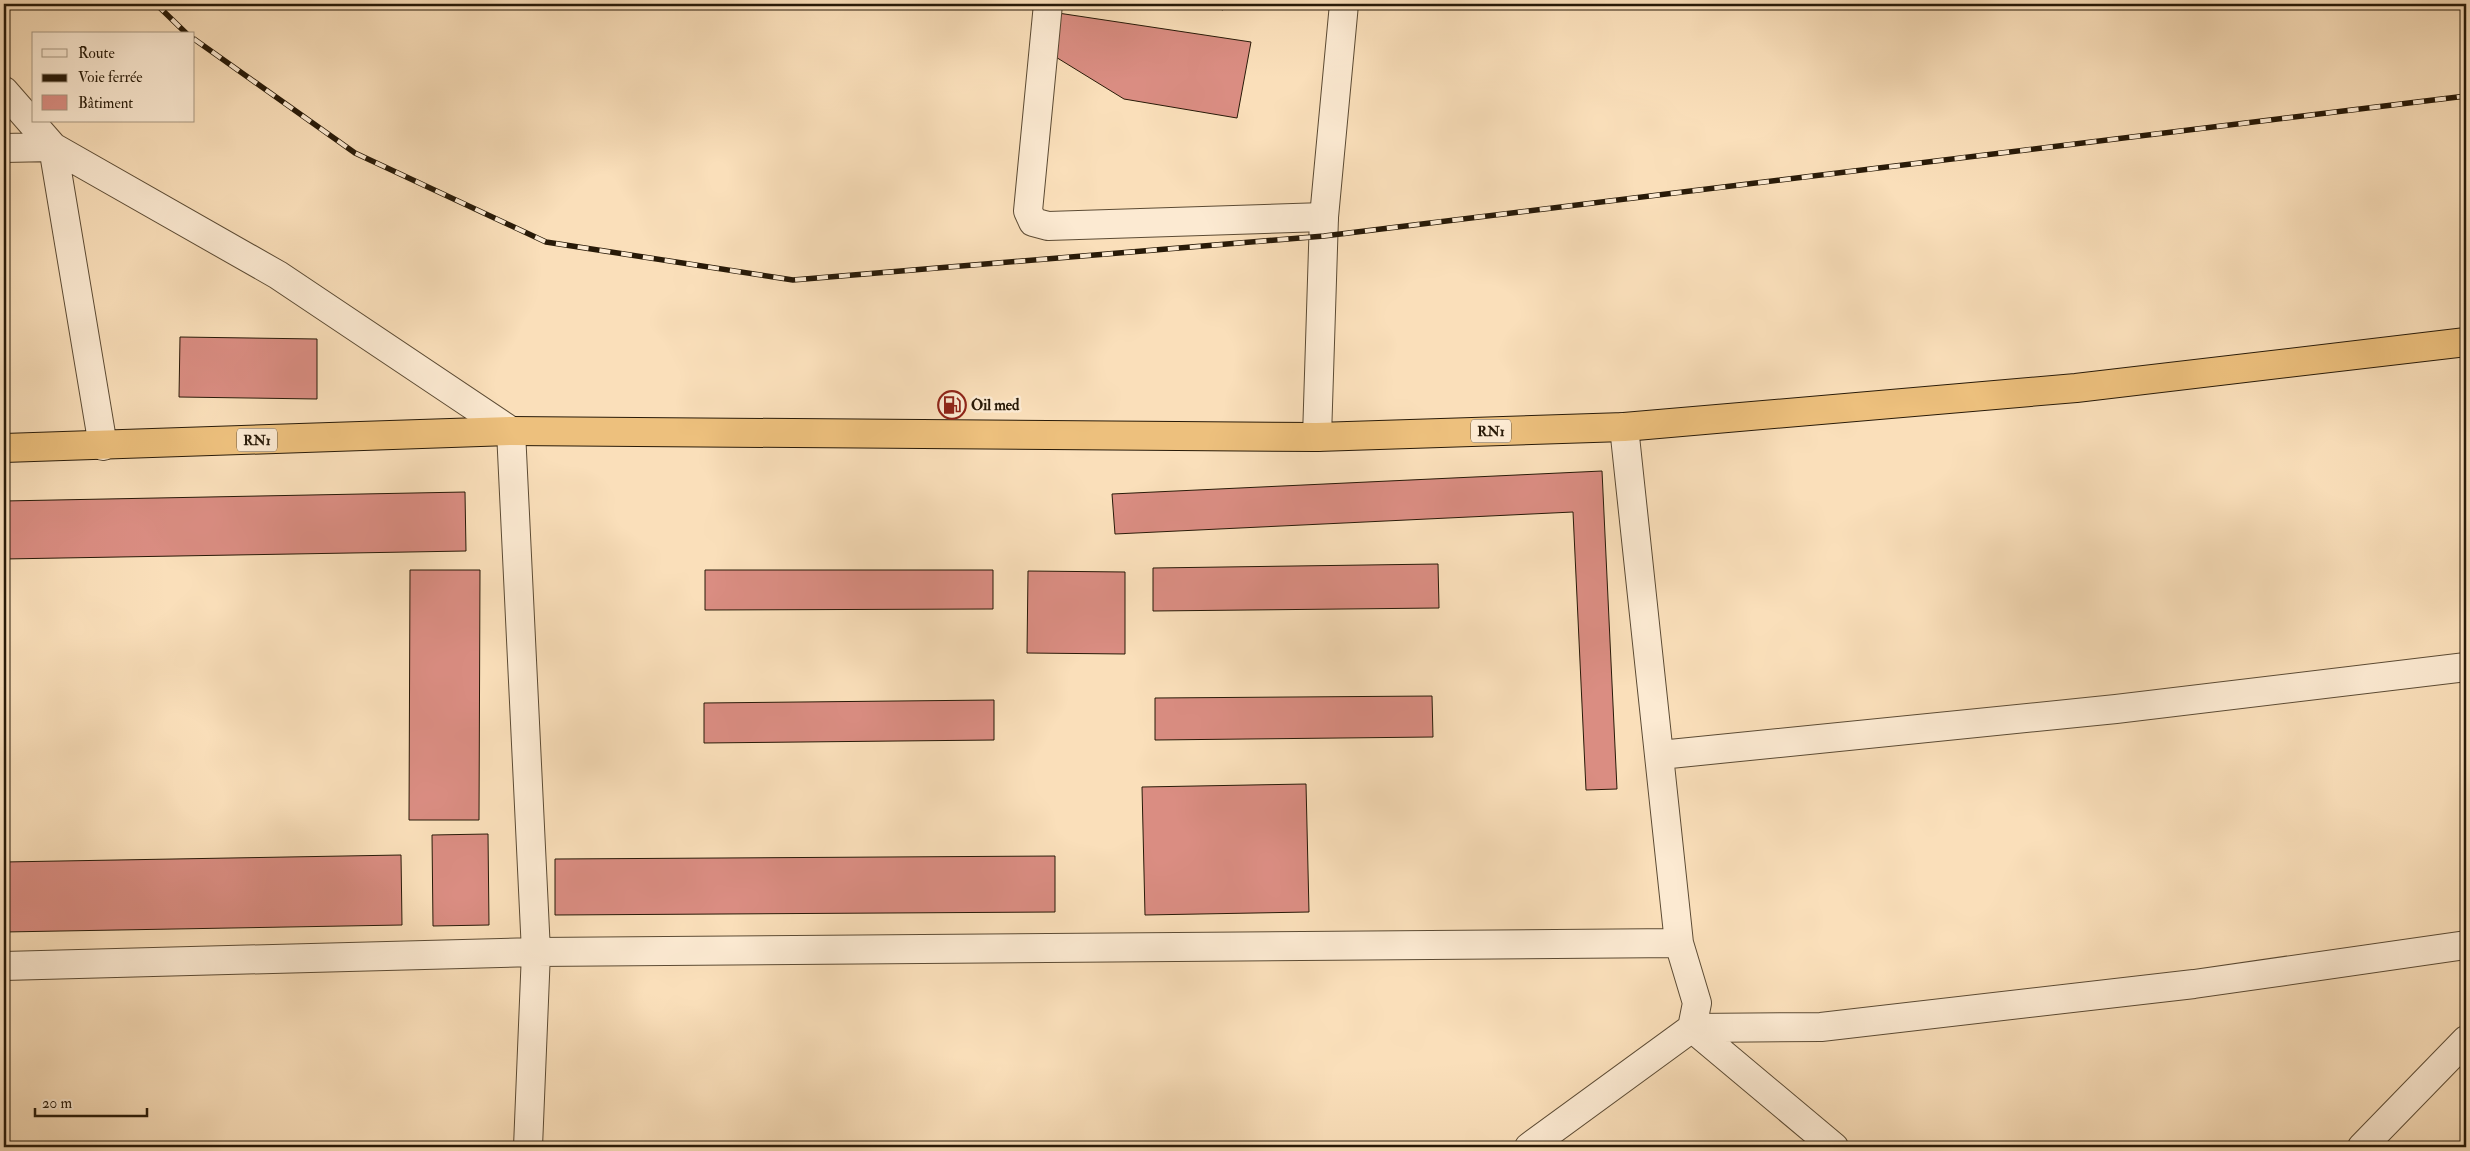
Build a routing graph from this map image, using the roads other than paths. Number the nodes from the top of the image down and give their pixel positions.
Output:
1 (1048, 4) edge
2 (1344, 4) edge
3 (4, 91) edge
4 (4, 148) edge
5 (53, 148) junction
6 (1324, 217) junction
7 (2466, 342) edge
8 (1624, 427) junction
9 (511, 432) junction
10 (1317, 437) junction
11 (103, 446) junction
12 (4, 448) edge
13 (2466, 667) edge
14 (1660, 755) junction
15 (1679, 943) junction
16 (2466, 945) edge
17 (536, 952) junction
18 (4, 966) edge
19 (1692, 1028) junction
20 (2466, 1040) edge
21 (528, 1147) edge
22 (1529, 1147) edge
23 (1834, 1147) edge
24 (2362, 1147) edge

1 - 6 street
2 - 6 street
3 - 5 street
4 - 5 street
5 - 9 street
5 - 11 street
6 - 10 street
7 - 8 highway, RN1
8 - 10 highway, RN1
8 - 14 street
9 - 10 highway, RN1
9 - 11 highway, RN1
9 - 17 street
11 - 12 highway, RN1
13 - 14 street
14 - 15 street
15 - 17 street
15 - 19 street
16 - 19 street
17 - 18 street
17 - 21 street
19 - 22 street
19 - 23 street
20 - 24 street

